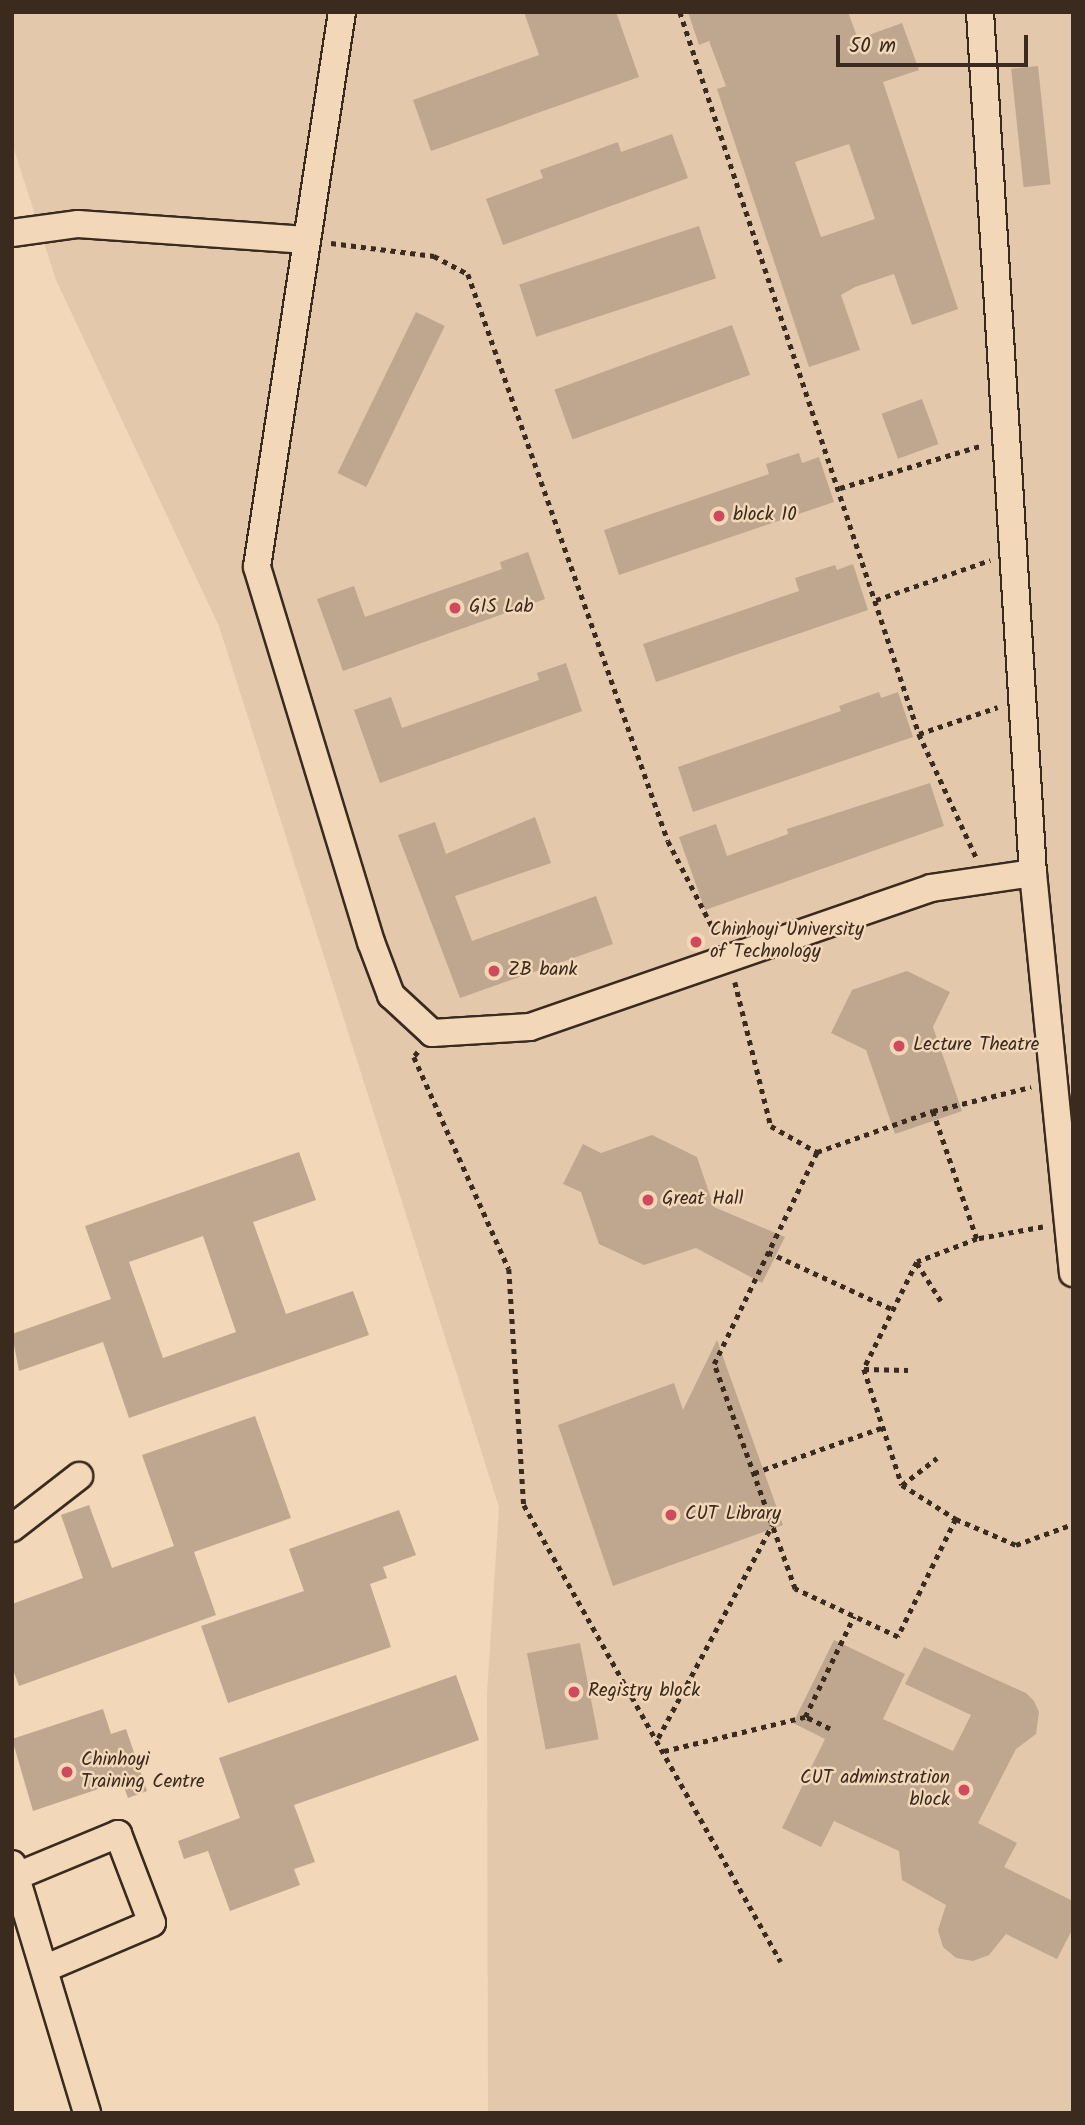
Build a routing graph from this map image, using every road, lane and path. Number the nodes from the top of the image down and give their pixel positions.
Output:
1 (342, 12) edge
2 (680, 12) edge
3 (980, 12) edge
4 (12, 233) edge
5 (306, 240) junction
6 (1006, 442) junction
7 (840, 488) junction
8 (1012, 558) junction
9 (876, 600) junction
10 (1021, 700) junction
11 (919, 734) junction
12 (1033, 873) junction
13 (985, 877) junction
14 (729, 958) junction
15 (432, 1032) junction
16 (1053, 1082) junction
17 (933, 1111) junction
18 (817, 1152) junction
19 (1067, 1222) junction
20 (977, 1239) junction
21 (768, 1252) junction
22 (917, 1262) junction
23 (1073, 1273) edge
24 (941, 1301) dead end
25 (892, 1310) junction
26 (864, 1370) junction
27 (908, 1370) dead end
28 (881, 1428) junction
29 (937, 1458) dead end
30 (754, 1473) junction
31 (79, 1476) dead end
32 (902, 1485) junction
33 (957, 1519) junction
34 (1073, 1524) edge
35 (772, 1525) junction
36 (12, 1528) edge
37 (854, 1616) junction
38 (805, 1717) junction
39 (830, 1729) dead end
40 (657, 1739) junction
41 (664, 1751) junction
42 (14, 1873) edge
43 (781, 1962) dead end
44 (46, 1968) junction
45 (87, 2113) edge

1 - 5 lane
2 - 7 path
3 - 6 lane
4 - 5 lane
5 - 14 path
5 - 15 lane
6 - 7 path
6 - 8 lane
7 - 9 path
8 - 9 path
8 - 10 lane
9 - 11 path
10 - 11 path
10 - 12 lane
11 - 13 path
12 - 13 lane
12 - 16 lane
13 - 14 lane
14 - 15 lane
14 - 18 path
15 - 40 path
16 - 17 path
16 - 19 lane
17 - 18 path
17 - 20 path
18 - 21 path
19 - 20 path
19 - 23 lane
20 - 22 path
21 - 25 path
21 - 30 path
22 - 24 path
22 - 25 path
25 - 26 path
26 - 27 path
26 - 28 path
28 - 30 path
28 - 32 path
29 - 32 path
30 - 35 path
31 - 36 lane
32 - 33 path
33 - 34 path
33 - 37 path
35 - 37 path
35 - 40 path
37 - 38 path
38 - 39 path
38 - 41 path
40 - 41 path
41 - 43 path
42 - 44 lane
42 - 44 lane
44 - 45 lane

